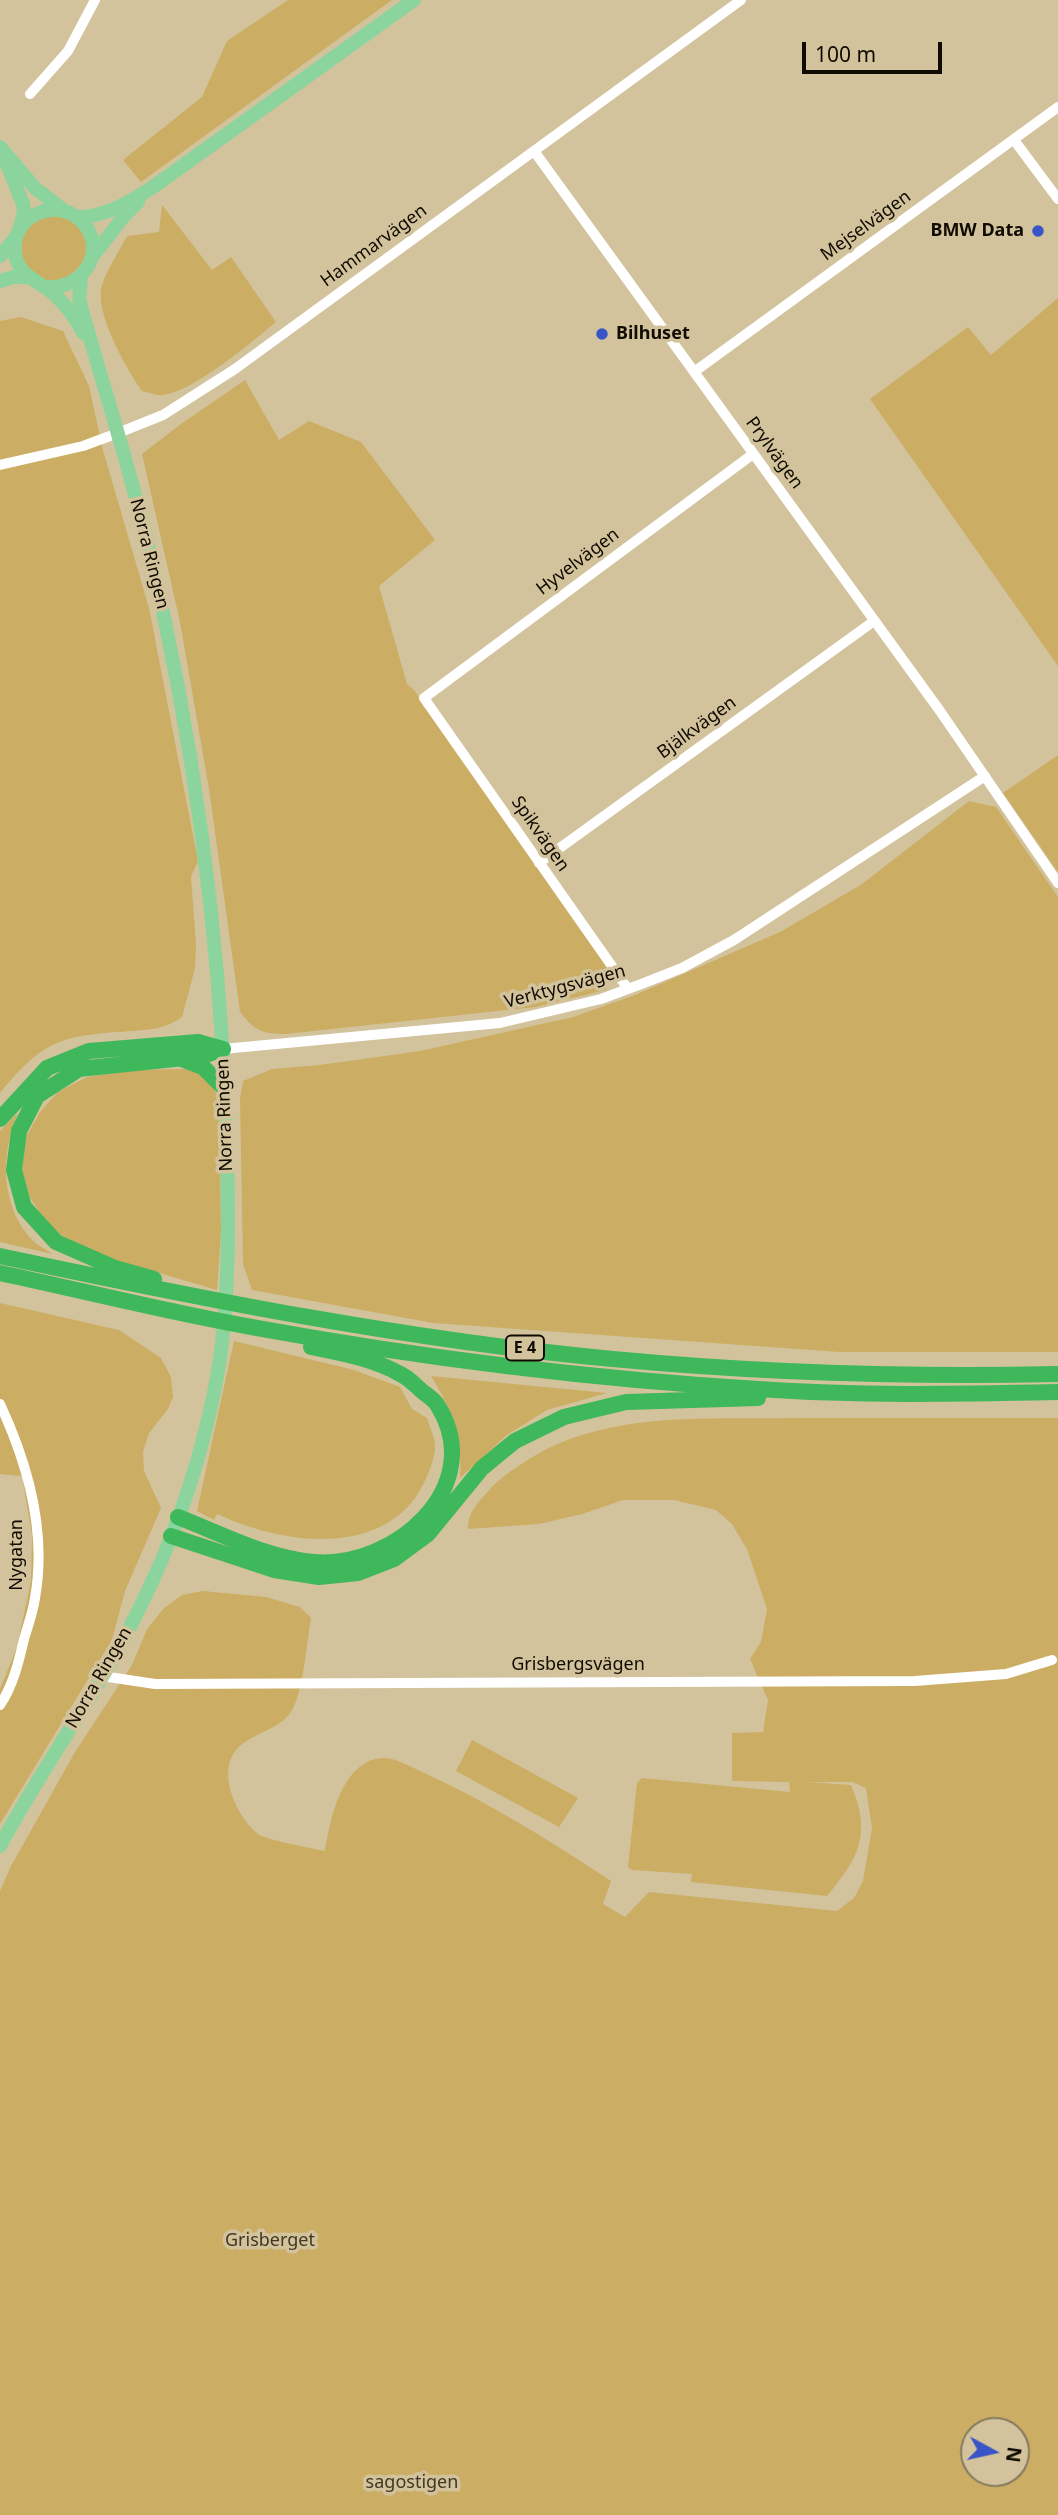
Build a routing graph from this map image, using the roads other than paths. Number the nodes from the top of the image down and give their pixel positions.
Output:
1 (95, 0) edge
2 (414, 0) edge
3 (741, 0) edge
4 (30, 94) dead end
5 (1058, 107) edge
6 (1014, 139) junction
7 (0, 149) edge
8 (534, 151) junction
9 (153, 187) junction
10 (1058, 199) edge
11 (63, 210) junction
12 (78, 217) junction
13 (18, 232) junction
14 (0, 256) edge
15 (92, 257) junction
16 (27, 277) junction
17 (81, 277) junction
18 (0, 281) edge
19 (45, 286) junction
20 (91, 346) junction
21 (694, 372) junction
22 (118, 433) junction
23 (753, 454) junction
24 (0, 465) edge
25 (874, 621) junction
26 (424, 698) joint
27 (985, 776) junction
28 (539, 863) junction
29 (1058, 883) edge
30 (628, 989) junction
31 (223, 1049) junction
32 (183, 1058) junction
33 (225, 1089) junction
34 (0, 1119) edge
35 (0, 1256) edge
36 (0, 1273) edge
37 (198, 1297) junction
38 (256, 1328) junction
39 (1058, 1374) edge
40 (812, 1391) junction
41 (1058, 1392) edge
42 (0, 1404) edge
43 (178, 1517) junction
44 (171, 1536) junction
45 (1052, 1660) dead end
46 (102, 1676) junction
47 (0, 1705) edge
48 (0, 1846) edge

1 - 4 street
2 - 9 main road
3 - 8 street, Hammarvägen
5 - 6 street, Mejselvägen
6 - 10 street
6 - 21 street, Mejselvägen
7 - 11 main road
7 - 13 main road
8 - 21 street, Prylvägen
8 - 22 street, Hammarvägen
9 - 12 main road
9 - 15 main road
11 - 12 main road
11 - 13 main road
12 - 15 main road
13 - 14 main road
13 - 16 main road
15 - 17 main road
16 - 18 main road
16 - 19 main road
17 - 19 main road
17 - 20 main road, Norra Ringen
19 - 20 main road, Norra Ringen
20 - 22 main road, Norra Ringen
21 - 23 street, Prylvägen
22 - 24 street, Hammarvägen
22 - 31 main road, Norra Ringen
23 - 25 street, Prylvägen
23 - 26 street, Hyvelvägen
25 - 27 street, Prylvägen
25 - 28 street, Bjälkvägen
26 - 28 street, Spikvägen
27 - 29 street, Prylvägen
27 - 30 street, Verktygsvägen
28 - 30 street, Spikvägen
30 - 31 street, Verktygsvägen
31 - 32 highway, E 4
31 - 33 main road, Norra Ringen
31 - 34 highway
32 - 33 highway
32 - 37 highway, E 4
33 - 43 main road, Norra Ringen
35 - 37 highway, E 4
36 - 38 highway, E 4
37 - 39 highway, E 4
38 - 40 highway, E 4
38 - 43 highway, E 4
40 - 41 highway, E 4
40 - 44 highway, E 4
42 - 47 street, Nygatan
43 - 44 main road, Norra Ringen
44 - 46 main road, Norra Ringen
45 - 46 street, Grisbergsvägen
46 - 48 main road, Norra Ringen

